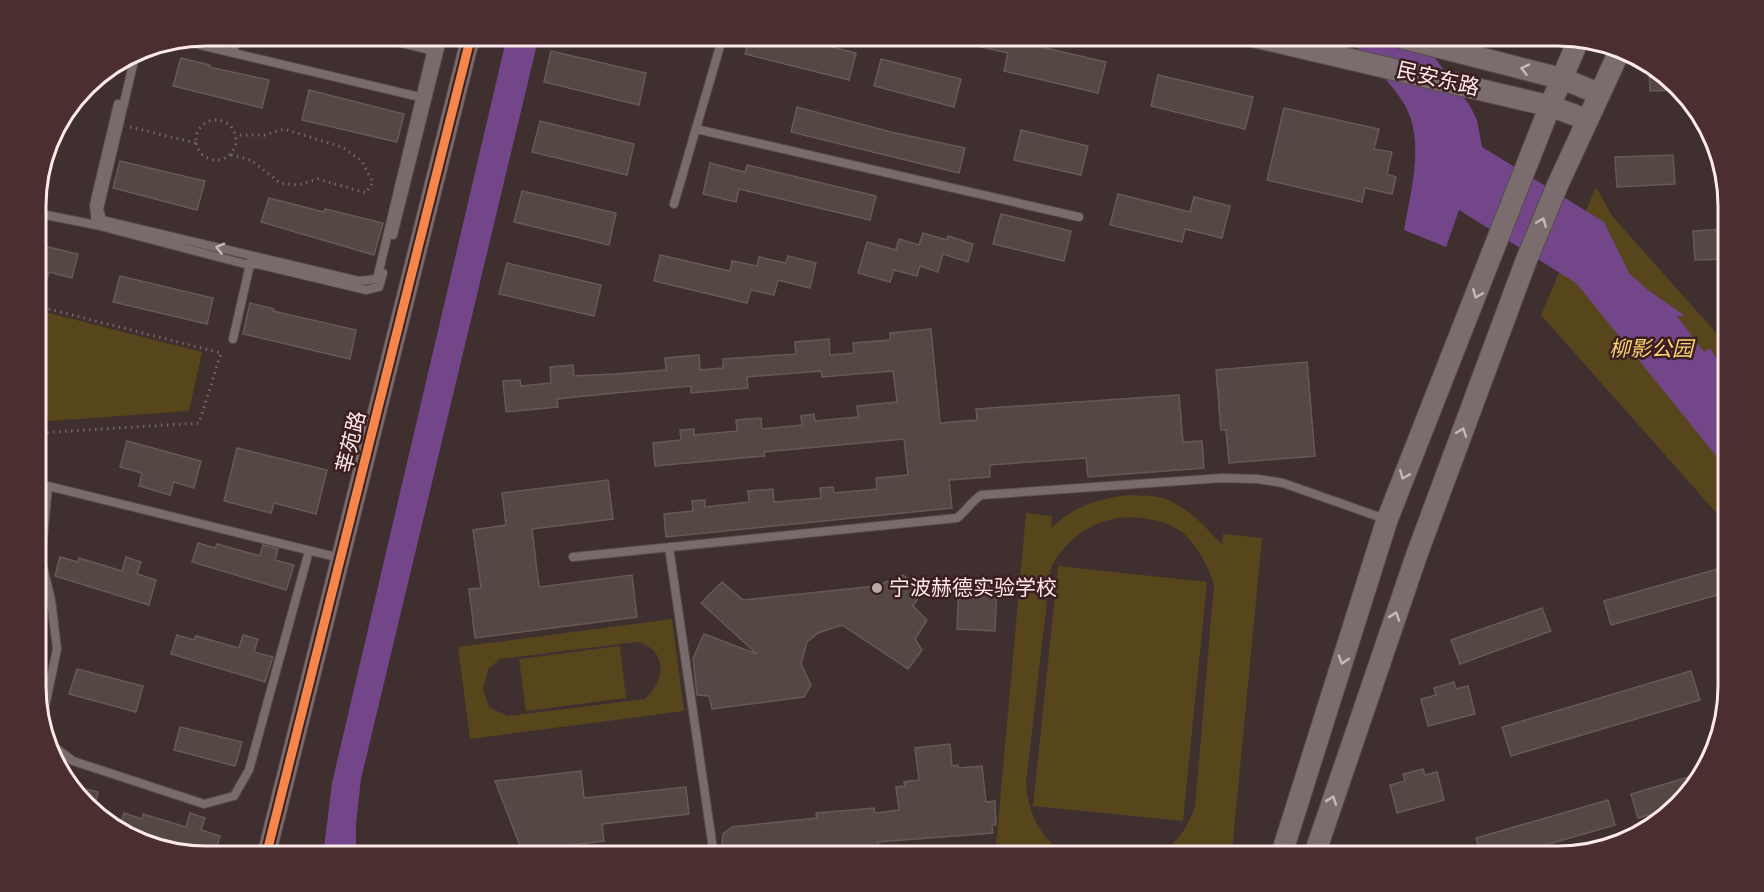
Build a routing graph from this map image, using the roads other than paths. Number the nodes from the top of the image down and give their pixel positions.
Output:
1 (1295, 46) edge
2 (1437, 46) edge
3 (210, 47) edge
4 (234, 47) edge
5 (418, 47) edge
6 (435, 47) edge
7 (437, 47) edge
8 (468, 47) edge
9 (720, 47) edge
10 (1575, 48) edge
11 (435, 51) junction
12 (233, 53) junction
13 (1616, 58) edge
14 (133, 65) edge
15 (127, 67) edge
16 (1563, 79) junction
17 (1600, 94) junction
18 (424, 98) junction
19 (1550, 106) junction
20 (1588, 120) junction
21 (696, 129) junction
22 (674, 204) dead end
23 (47, 215) edge
24 (1079, 218) dead end
25 (96, 225) junction
26 (251, 260) junction
27 (233, 339) dead end
28 (46, 503) edge
29 (1386, 520) junction
30 (669, 547) junction
31 (309, 551) junction
32 (573, 557) dead end
33 (340, 558) junction
34 (46, 580) edge
35 (47, 697) edge
36 (62, 752) edge
37 (1284, 845) edge
38 (1318, 845) edge
39 (268, 846) edge
40 (712, 846) edge

1 - 19 main road, 民安东路
16 -> 2 main road, 民安东路
3 - 12 lane
4 - 12 lane
5 - 11 lane
6 - 11 lane
7 - 11 lane
8 - 33 street, 莘苑路
9 - 21 lane
10 - 16 main road
11 - 18 lane
12 - 18 lane
13 - 17 main road
26 -> 14 lane
15 - 25 lane
16 - 17 main road, 民安东路
16 - 19 main road
17 - 20 main road
18 - 26 lane
19 - 20 main road, 民安东路
19 -> 29 main road
38 -> 20 main road
21 - 22 lane
21 - 24 lane
23 - 25 lane
25 - 26 lane
26 - 27 lane
28 - 31 lane
29 - 30 lane
29 -> 37 main road
30 - 32 lane
30 - 40 lane
31 - 33 lane
31 - 36 lane
33 - 39 street, 莘苑路
34 - 35 lane

